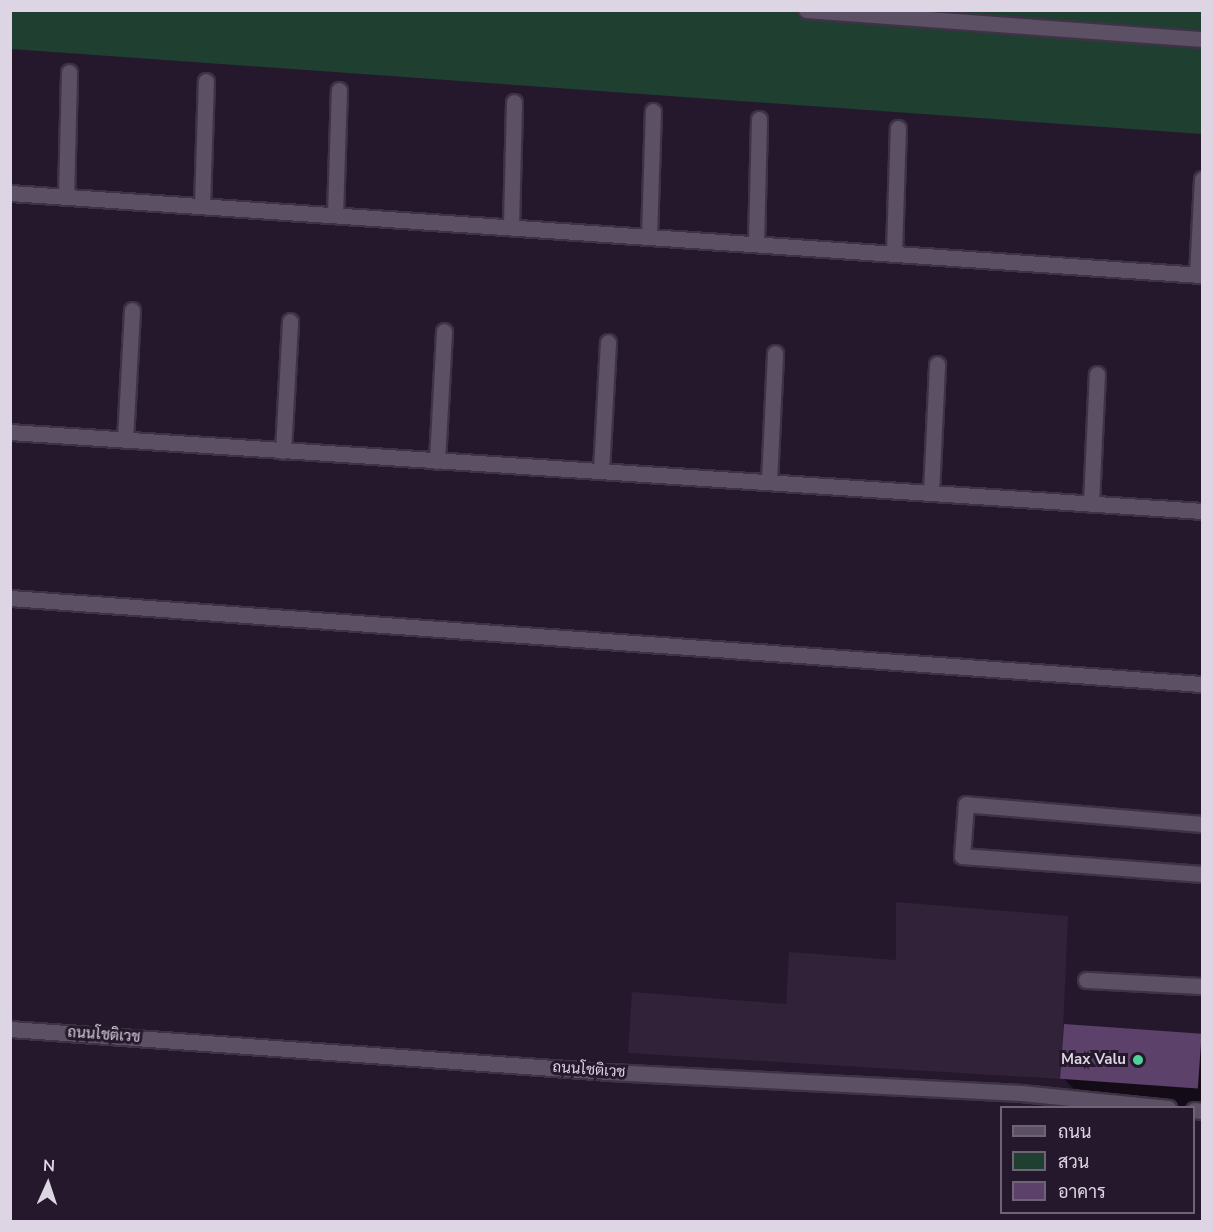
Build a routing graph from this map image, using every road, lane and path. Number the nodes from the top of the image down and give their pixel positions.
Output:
1 (806, 10) edge
2 (1203, 39) edge
3 (69, 72) dead end
4 (206, 81) dead end
5 (339, 90) dead end
6 (514, 102) dead end
7 (653, 111) dead end
8 (759, 119) dead end
9 (898, 128) dead end
10 (1203, 179) edge
11 (10, 193) edge
12 (66, 196) junction
13 (202, 205) junction
14 (336, 214) junction
15 (511, 226) junction
16 (649, 236) junction
17 (756, 243) junction
18 (894, 252) junction
19 (1200, 275) edge
20 (132, 310) dead end
21 (290, 321) dead end
22 (444, 331) dead end
23 (608, 342) dead end
24 (775, 353) dead end
25 (937, 364) dead end
26 (1097, 374) dead end
27 (10, 432) edge
28 (125, 440) junction
29 (283, 450) junction
30 (438, 461) junction
31 (601, 471) junction
32 (769, 482) junction
33 (931, 494) junction
34 (1091, 504) junction
35 (1203, 511) edge
36 (10, 598) edge
37 (1203, 684) edge
38 (1203, 824) edge
39 (1203, 874) edge
40 (1086, 980) dead end
41 (1203, 986) edge
42 (10, 1029) edge
43 (1158, 1106) edge

1 - 2 street
3 - 12 street
4 - 13 street
5 - 14 street
6 - 15 street
7 - 16 street
8 - 17 street
9 - 18 street
10 - 19 street
11 - 12 street
12 - 13 street
13 - 14 street
14 - 15 street
15 - 16 street
16 - 17 street
17 - 18 street
18 - 19 street
20 - 28 street
21 - 29 street
22 - 30 street
23 - 31 street
24 - 32 street
25 - 33 street
26 - 34 street
27 - 28 street
28 - 29 street
29 - 30 street
30 - 31 street
31 - 32 street
32 - 33 street
33 - 34 street
34 - 35 street
36 - 37 street
38 - 39 street
40 - 41 street
42 - 43 street, ถนนโชติเวช

